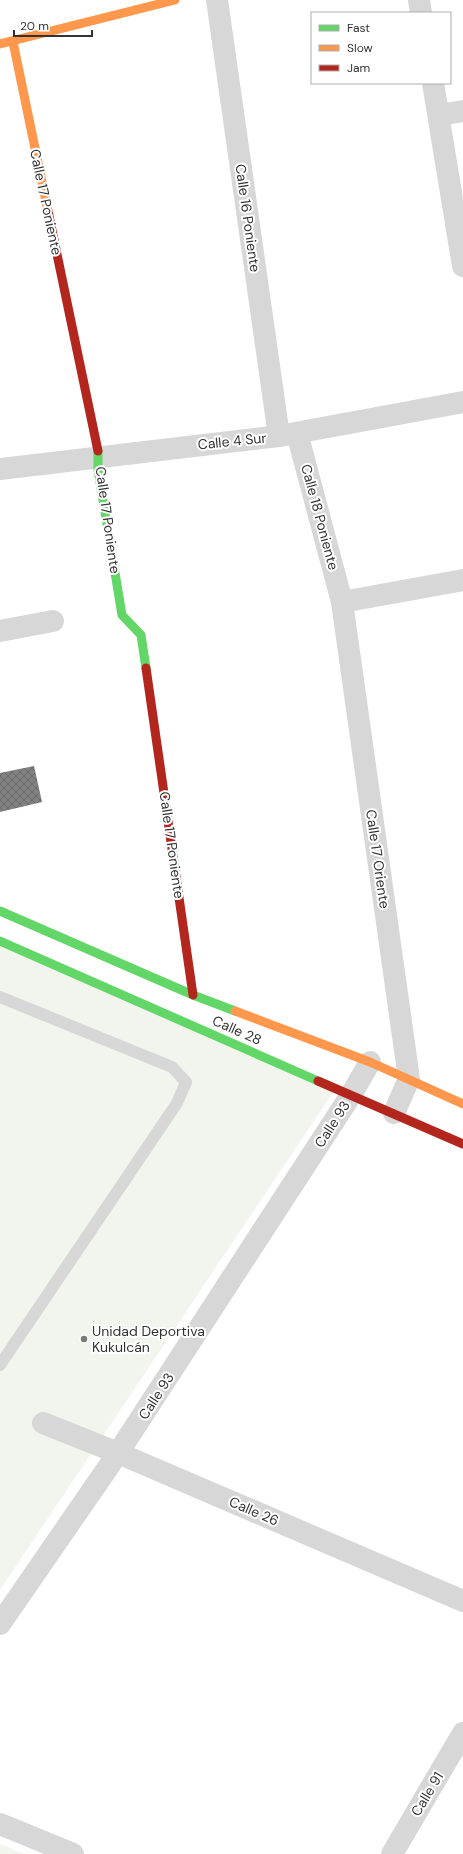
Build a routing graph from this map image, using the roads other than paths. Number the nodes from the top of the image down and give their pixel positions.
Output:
1 (175, 0) edge
2 (217, 0) edge
3 (418, 0) edge
4 (421, 12) edge
5 (13, 42) junction
6 (0, 44) edge
7 (433, 84) edge
8 (463, 111) edge
9 (439, 115) junction
10 (463, 266) edge
11 (463, 402) edge
12 (288, 434) junction
13 (99, 456) junction
14 (0, 469) edge
15 (463, 580) edge
16 (342, 602) junction
17 (53, 621) dead end
18 (0, 631) edge
19 (0, 911) edge
20 (0, 941) edge
21 (193, 995) junction
22 (0, 997) edge
23 (370, 1062) junction
24 (409, 1079) junction
25 (351, 1096) junction
26 (463, 1104) edge
27 (394, 1113) junction
28 (463, 1144) edge
29 (0, 1365) edge
30 (43, 1423) dead end
31 (118, 1453) junction
32 (463, 1601) edge
33 (0, 1624) edge
34 (463, 1733) edge
35 (0, 1824) edge
36 (73, 1854) edge
37 (392, 1854) edge

1 - 5 street
2 - 12 street, Calle 16 Poniente
3 - 4 street
5 - 6 street
5 - 13 street, Calle 17 Poniente
7 - 9 street
8 - 9 street
9 - 10 street
11 - 12 street, Calle 4 Sur
12 - 13 street, Calle 4 Sur
12 - 16 street, Calle 18 Poniente
13 - 14 street, Calle 4 Sur
13 - 21 street, Calle 17 Poniente
15 - 16 street
16 - 24 street, Calle 17 Oriente
17 - 18 street
19 - 21 street, Calle 28
20 - 25 street, Calle 28
21 - 23 street, Calle 28
22 - 29 lane
23 - 24 street, Calle 28
23 - 25 street, Calle 93
24 - 26 street, Calle 28
24 - 27 street
25 - 27 street, Calle 28
25 - 31 street, Calle 93
27 - 28 street, Calle 28
30 - 31 street, Calle 26
31 - 32 street, Calle 26
31 - 33 street, Calle 93
34 - 37 street, Calle 91
35 - 36 street

